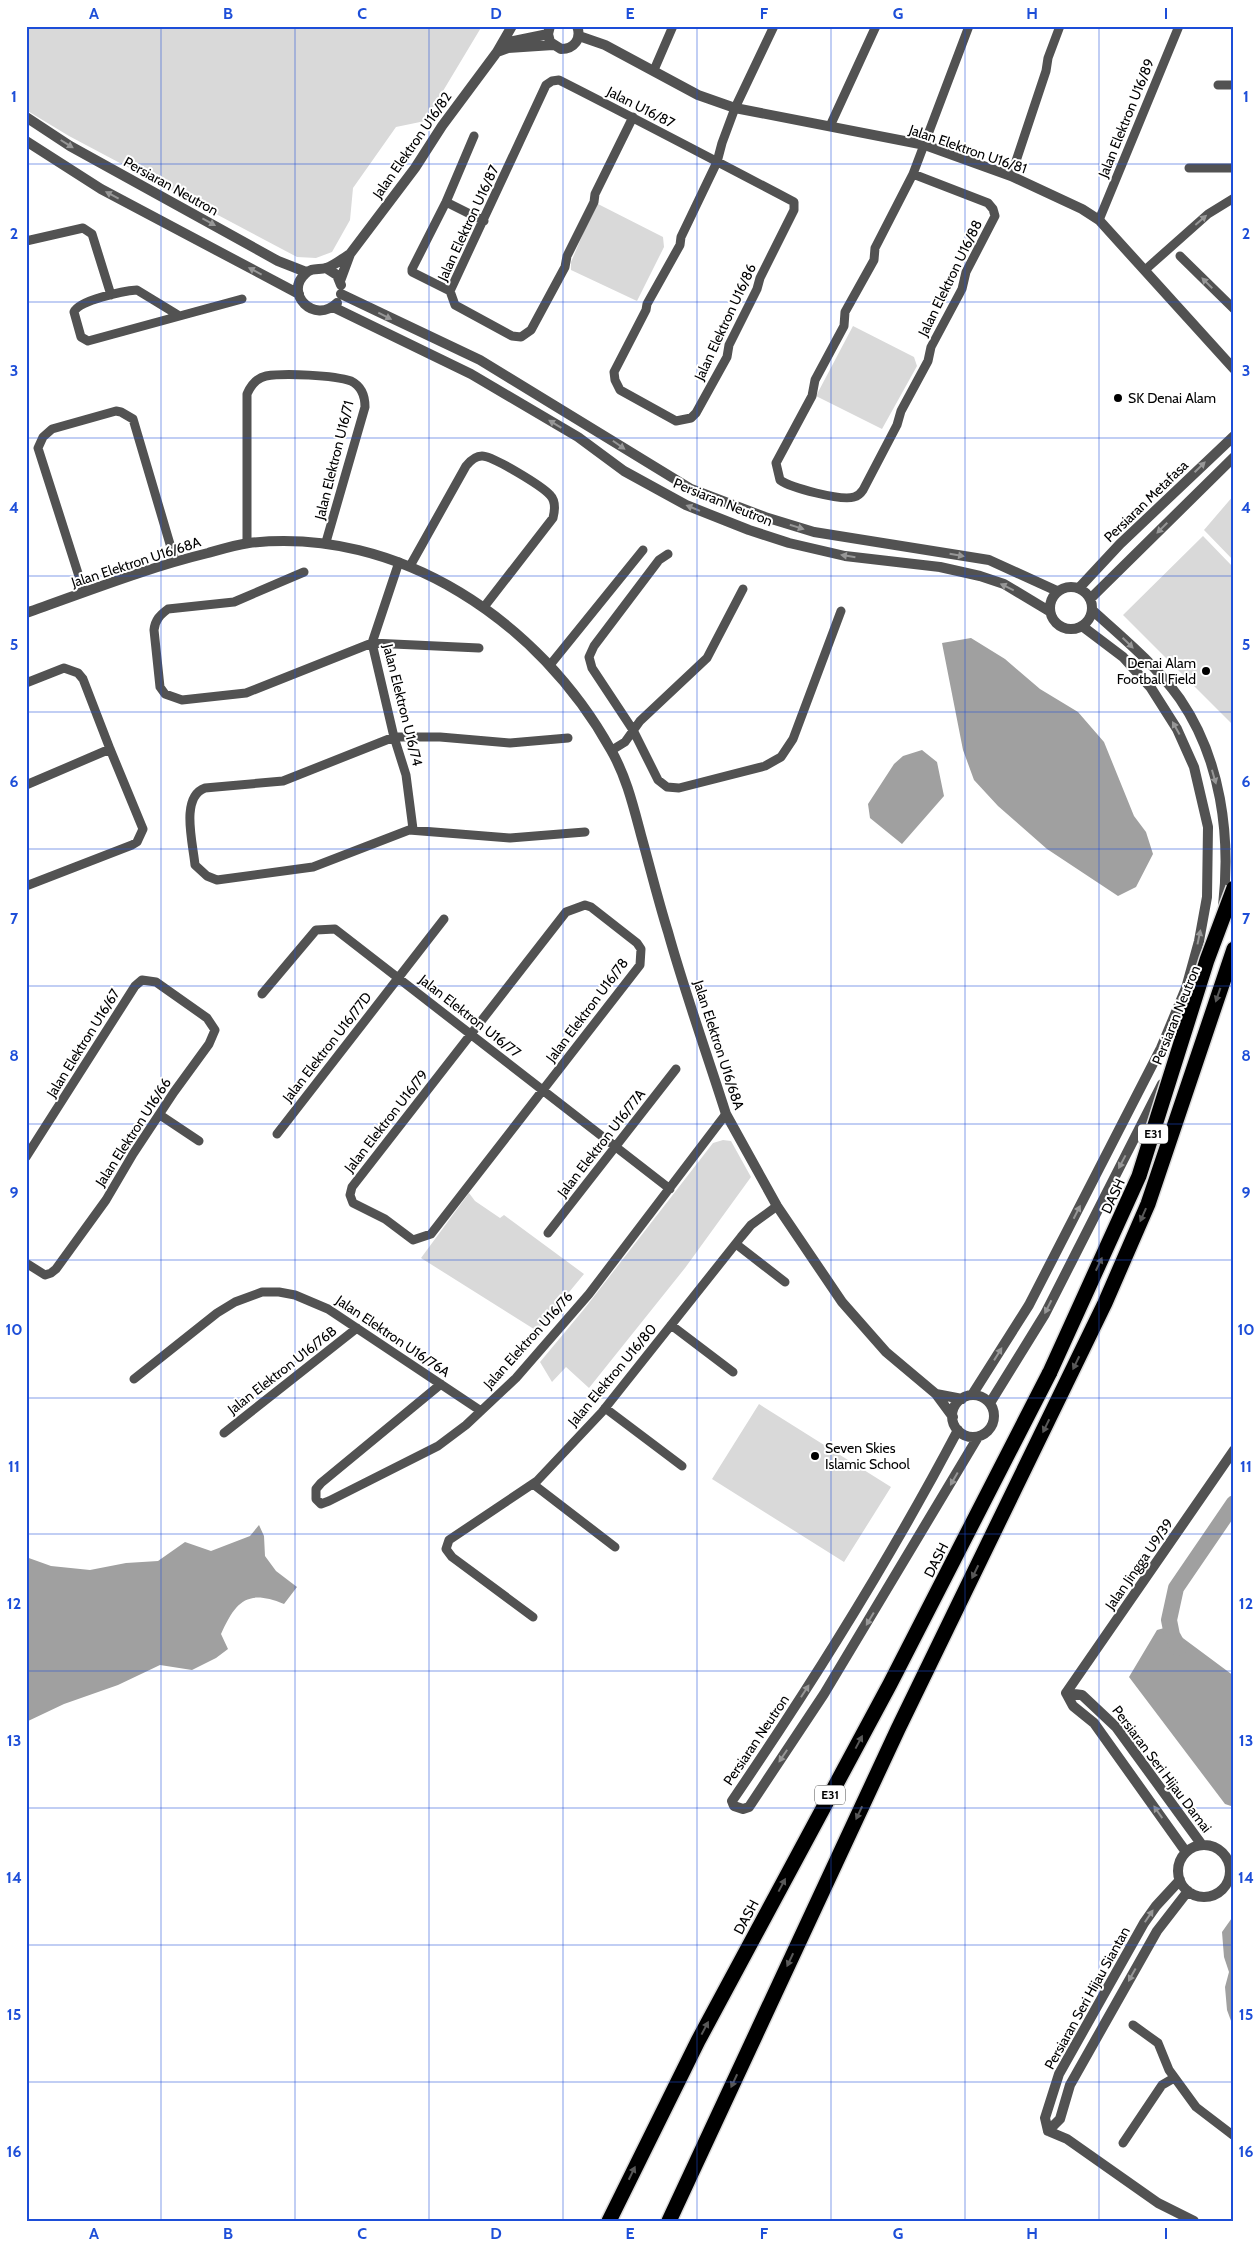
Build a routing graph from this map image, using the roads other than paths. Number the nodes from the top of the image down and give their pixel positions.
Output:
1 (512, 26) edge
2 (673, 26) edge
3 (774, 26) edge
4 (876, 26) edge
5 (969, 26) edge
6 (1060, 26) edge
7 (1179, 26) edge
8 (549, 30) edge
9 (578, 31) edge
10 (553, 45) junction
11 (497, 52) junction
12 (654, 70) junction
13 (552, 81) joint
14 (1218, 85) dead end
15 (1234, 85) edge
16 (735, 108) junction
17 (26, 117) edge
18 (633, 117) junction
19 (830, 126) junction
20 (474, 136) dead end
21 (26, 141) edge
22 (924, 145) junction
23 (717, 162) junction
24 (1189, 168) dead end
25 (1234, 168) edge
26 (913, 174) junction
27 (1011, 176) junction
28 (1234, 198) edge
29 (446, 202) junction
30 (1099, 220) junction
31 (484, 221) junction
32 (1181, 237) junction
33 (26, 241) edge
34 (350, 254) junction
35 (1162, 254) junction
36 (1180, 256) junction
37 (326, 268) junction
38 (1145, 270) junction
39 (306, 272) junction
40 (340, 281) junction
41 (450, 291) junction
42 (298, 294) junction
43 (341, 294) junction
44 (111, 295) junction
45 (242, 299) dead end
46 (333, 307) junction
47 (1234, 309) edge
48 (178, 315) junction
49 (1234, 369) edge
50 (1234, 436) edge
51 (1234, 457) edge
52 (326, 542) junction
53 (247, 544) junction
54 (643, 550) dead end
55 (668, 554) dead end
56 (175, 561) junction
57 (399, 562) junction
58 (410, 566) junction
59 (304, 572) dead end
60 (1079, 588) junction
61 (743, 589) dead end
62 (1057, 591) junction
63 (84, 592) junction
64 (1090, 599) junction
65 (484, 607) junction
66 (1092, 610) junction
67 (841, 611) dead end
68 (1049, 611) junction
69 (26, 612) edge
70 (1082, 626) junction
71 (372, 643) junction
72 (479, 648) dead end
73 (550, 666) junction
74 (26, 684) edge
75 (634, 730) junction
76 (394, 737) junction
77 (568, 738) dead end
78 (110, 749) junction
79 (612, 750) junction
80 (26, 785) edge
81 (412, 829) junction
82 (586, 832) dead end
83 (26, 886) edge
84 (1234, 888) edge
85 (444, 919) dead end
86 (1234, 949) edge
87 (398, 978) junction
88 (262, 994) dead end
89 (178, 998) joint
90 (471, 1034) junction
91 (676, 1069) dead end
92 (543, 1090) junction
93 (726, 1114) junction
94 (160, 1115) junction
95 (277, 1134) dead end
96 (199, 1141) dead end
97 (615, 1147) junction
98 (26, 1157) edge
99 (670, 1189) junction
100 (777, 1206) junction
101 (548, 1233) dead end
102 (736, 1244) junction
103 (26, 1263) edge
104 (785, 1282) dead end
105 (671, 1325) junction
106 (357, 1328) junction
107 (733, 1372) dead end
108 (134, 1379) dead end
109 (441, 1384) junction
110 (936, 1394) junction
111 (967, 1397) junction
112 (990, 1403) junction
113 (605, 1408) junction
114 (481, 1411) junction
115 (952, 1417) junction
116 (958, 1430) junction
117 (224, 1433) dead end
118 (978, 1437) junction
119 (1234, 1450) edge
120 (682, 1466) dead end
121 (533, 1484) junction
122 (615, 1547) dead end
123 (533, 1617) dead end
124 (1066, 1693) junction
125 (1202, 1845) junction
126 (1234, 1850) edge
127 (1186, 1852) junction
128 (1222, 1852) junction
129 (1232, 1866) edge
130 (1180, 1880) junction
131 (1188, 1891) junction
132 (1133, 2025) dead end
133 (1174, 2078) junction
134 (1048, 2131) junction
135 (1234, 2136) edge
136 (1123, 2142) dead end
137 (609, 2221) edge
138 (669, 2221) edge
139 (1194, 2221) edge

1 - 11 street, Jalan Elektron U16/82
2 - 12 street
3 - 16 street, Jalan Elektron U16/86
4 - 19 street
5 - 22 street
6 - 27 street
7 - 30 street, Jalan Elektron U16/89
8 - 10 street
8 - 11 street
9 - 10 street
9 - 12 street, Jalan Elektron U16/81
10 - 11 street
11 - 34 street, Jalan Elektron U16/82
12 - 16 street, Jalan Elektron U16/81
13 - 18 street, Jalan U16/87
13 - 31 street, Jalan Elektron U16/87
14 - 15 street
16 - 19 street, Jalan Elektron U16/81
16 - 23 street, Jalan Elektron U16/86
17 -> 39 street, Persiaran Neutron
18 - 23 street, Jalan U16/87
18 - 41 street, Jalan Elektron U16/87
19 - 22 street, Jalan Elektron U16/81
20 - 29 street
42 -> 21 street
22 - 26 street
22 - 27 street, Jalan Elektron U16/81
23 - 23 street, Jalan Elektron U16/86
24 - 25 street
26 - 26 street, Jalan Elektron U16/88
27 - 30 street, Jalan Elektron U16/81
32 -> 28 street
29 - 31 street
29 - 41 street
30 - 38 street, Jalan Elektron U16/81
31 - 41 street, Jalan Elektron U16/87
32 - 35 street
32 - 36 street
33 - 44 street
34 - 37 street
34 - 40 street
35 - 36 street
35 - 38 street
47 -> 36 street
37 - 39 street
37 - 40 street
38 - 49 street, Jalan Elektron U16/81
39 - 42 street
40 - 43 street
42 - 46 street
43 - 46 street
43 -> 62 street, Persiaran Neutron
44 - 48 street
44 - 48 street
45 - 48 street
68 -> 46 street, Persiaran Neutron
60 -> 50 street, Persiaran Metafasa
51 -> 64 street
52 - 53 street, Jalan Elektron U16/68A
52 - 53 street, Jalan Elektron U16/71
52 - 57 street, Jalan Elektron U16/68A
53 - 56 street, Jalan Elektron U16/68A
54 - 73 street
55 - 75 street
56 - 63 street, Jalan Elektron U16/68A
56 - 63 street
57 - 58 street, Jalan Elektron U16/68A
57 - 71 street, Jalan Elektron U16/74
58 - 65 street, Jalan Elektron U16/68A
58 - 65 street
59 - 71 street
60 - 62 street
60 - 64 street
61 - 75 street
62 - 68 street
63 - 69 street, Jalan Elektron U16/68A
64 - 66 street
65 - 73 street, Jalan Elektron U16/68A
66 - 70 street
66 -> 112 street, Persiaran Neutron
67 - 75 street
68 - 70 street
111 -> 70 street, Persiaran Neutron
71 - 72 street
71 - 76 street, Jalan Elektron U16/74
73 - 79 street, Jalan Elektron U16/68A
74 - 78 street
75 - 79 street
76 - 77 street
76 - 81 street, Jalan Elektron U16/74
76 - 81 street
78 - 80 street
78 - 83 street
79 - 93 street, Jalan Elektron U16/68A
81 - 82 street
137 -> 84 highway, DASH / E31, bridge
85 - 87 street, Jalan Elektron U16/77D
86 -> 138 highway, E31
87 - 88 street, Jalan Elektron U16/77
87 - 90 street, Jalan Elektron U16/77
87 - 95 street, Jalan Elektron U16/77D
89 - 94 street, Jalan Elektron U16/66
89 - 98 street, Jalan Elektron U16/67
90 - 92 street, Jalan Elektron U16/77
90 - 92 street, Jalan Elektron U16/78
90 - 92 street, Jalan Elektron U16/79
91 - 97 street, Jalan Elektron U16/77A
92 - 97 street, Jalan Elektron U16/77
93 - 99 street, Jalan Elektron U16/76
93 - 100 street, Jalan Elektron U16/68A
94 - 96 street
94 - 103 street, Jalan Elektron U16/66
97 - 99 street, Jalan Elektron U16/77
97 - 101 street, Jalan Elektron U16/77A
99 - 114 street, Jalan Elektron U16/76
100 - 102 street, Jalan Elektron U16/80
100 - 110 street, Jalan Elektron U16/68A
102 - 104 street
102 - 105 street, Jalan Elektron U16/80
105 - 107 street
105 - 113 street, Jalan Elektron U16/80
106 - 108 street, Jalan Elektron U16/76A
106 - 109 street, Jalan Elektron U16/76A
106 - 117 street, Jalan Elektron U16/76B
109 - 114 street, Jalan Elektron U16/76A
109 - 114 street, Jalan Elektron U16/76
110 - 111 street
110 - 115 street, Jalan Elektron U16/68A
111 - 112 street
111 - 115 street
112 - 118 street
113 - 120 street
113 - 121 street, Jalan Elektron U16/80
115 - 116 street
116 - 118 street
118 -> 116 street, Persiaran Neutron
119 - 124 street, Jalan Jingga U9/39
121 - 122 street
121 - 123 street, Jalan Elektron U16/80
124 - 125 street, Persiaran Seri Hijau Damai
127 -> 124 street, Persiaran Seri Hijau Damai
125 - 127 street
125 - 128 street
126 - 128 street
127 - 130 street
128 - 129 street
129 - 131 street
130 - 131 street
134 -> 130 street, Persiaran Seri Hijau Siantan
131 -> 134 street, Persiaran Seri Hijau Siantan
132 - 133 street
133 - 135 street
133 - 136 street
134 - 139 street

